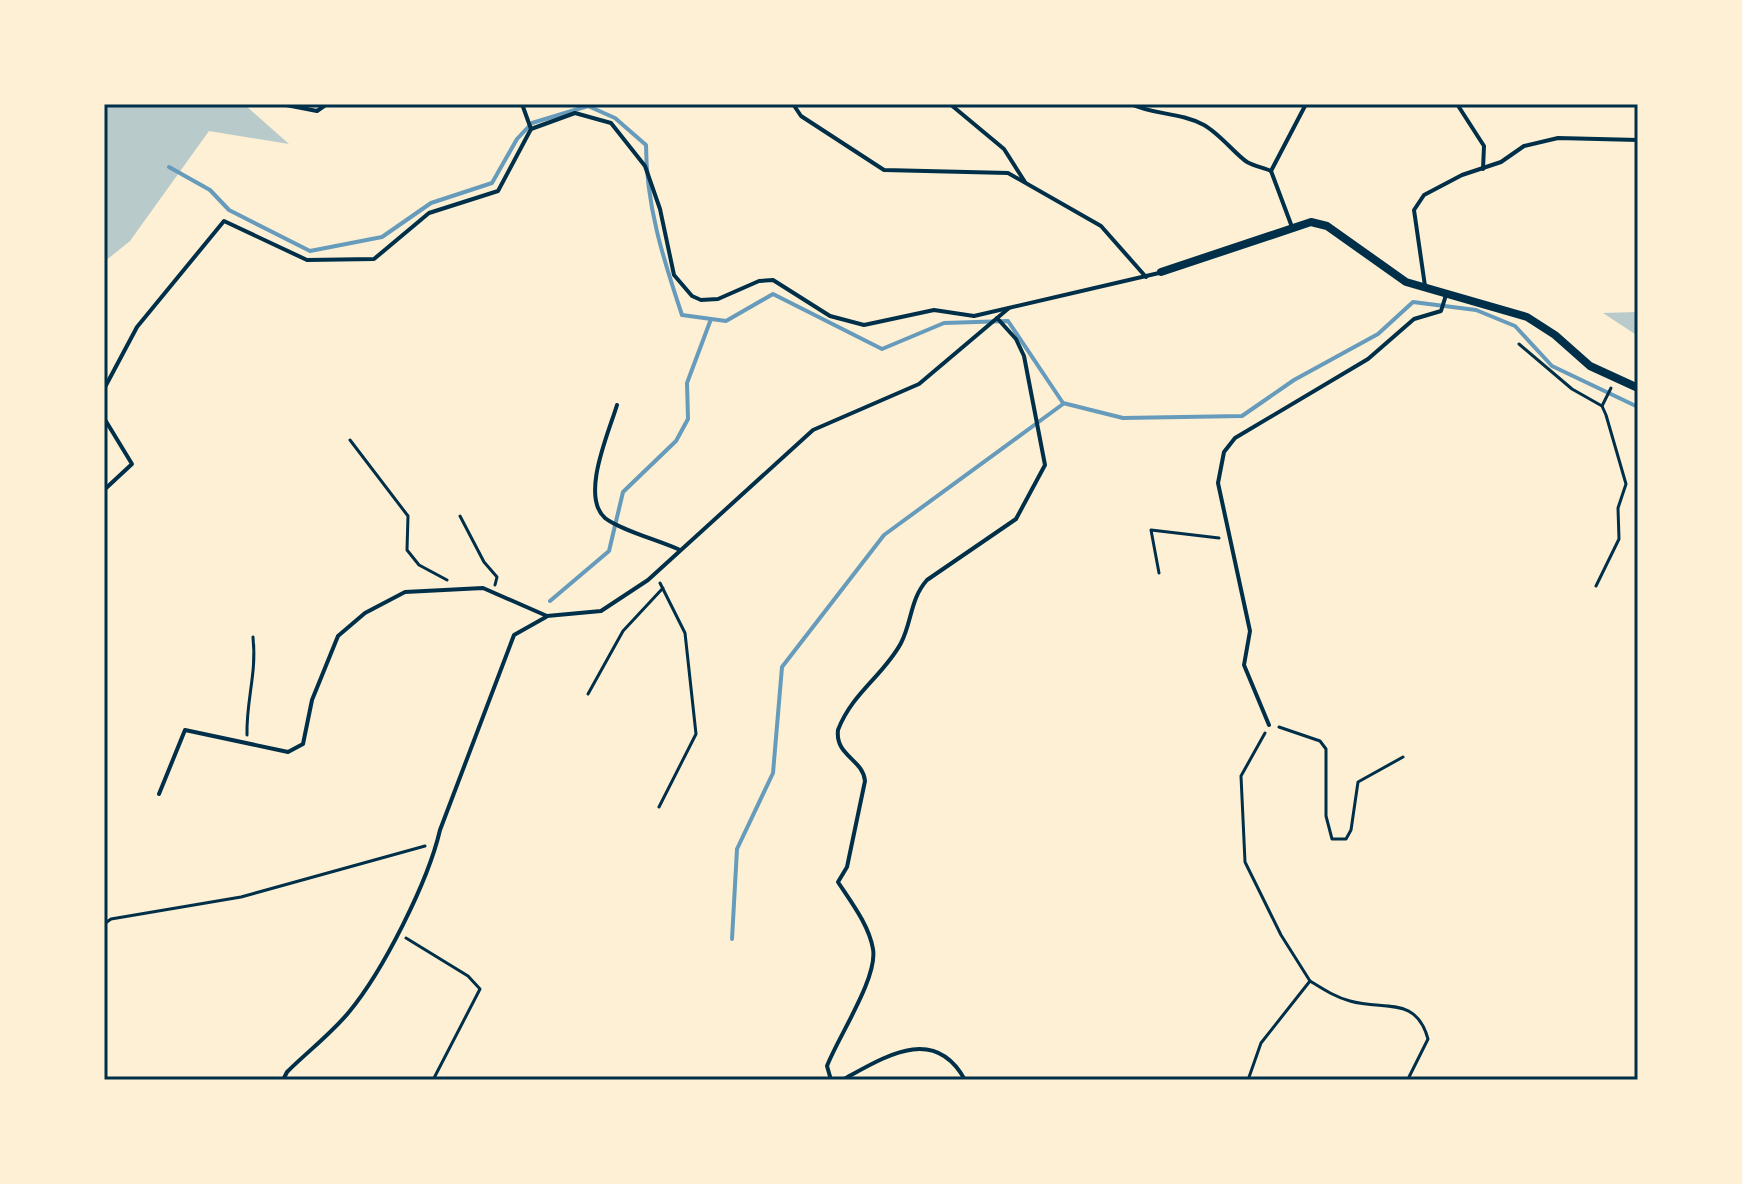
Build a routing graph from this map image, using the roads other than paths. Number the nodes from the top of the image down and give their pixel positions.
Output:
1 (281, 104) edge
2 (327, 104) edge
3 (522, 104) edge
4 (793, 104) edge
5 (950, 104) edge
6 (1131, 104) edge
7 (1306, 104) edge
8 (1457, 104) edge
9 (531, 129) junction
10 (1638, 140) edge
11 (1483, 169) junction
12 (1271, 171) junction
13 (1025, 183) junction
14 (1292, 227) junction
15 (1161, 272) joint
16 (1146, 277) junction
17 (1425, 286) junction
18 (1446, 295) junction
19 (1011, 306) junction
20 (997, 318) junction
21 (1638, 388) edge
22 (104, 389) edge
23 (617, 405) dead end
24 (104, 418) edge
25 (104, 490) edge
26 (680, 550) junction
27 (547, 616) junction
28 (1269, 725) road end
29 (159, 794) dead end
30 (283, 1080) edge
31 (831, 1080) edge
32 (842, 1080) edge
33 (965, 1080) edge

1 - 2 lane
3 - 9 lane
4 - 13 lane
5 - 13 lane
6 - 12 lane
7 - 12 lane
8 - 11 lane
9 - 19 lane
9 - 22 lane
10 - 11 lane
11 - 17 lane
12 - 14 lane
13 - 16 lane
14 - 15 street
14 - 17 street
15 - 16 lane
16 - 19 lane
17 - 18 street
18 - 21 street
18 - 28 lane
19 - 20 lane
20 - 26 lane
20 - 31 lane
23 - 26 lane
24 - 25 lane
26 - 27 lane
27 - 29 lane
27 - 30 lane
32 - 33 lane

